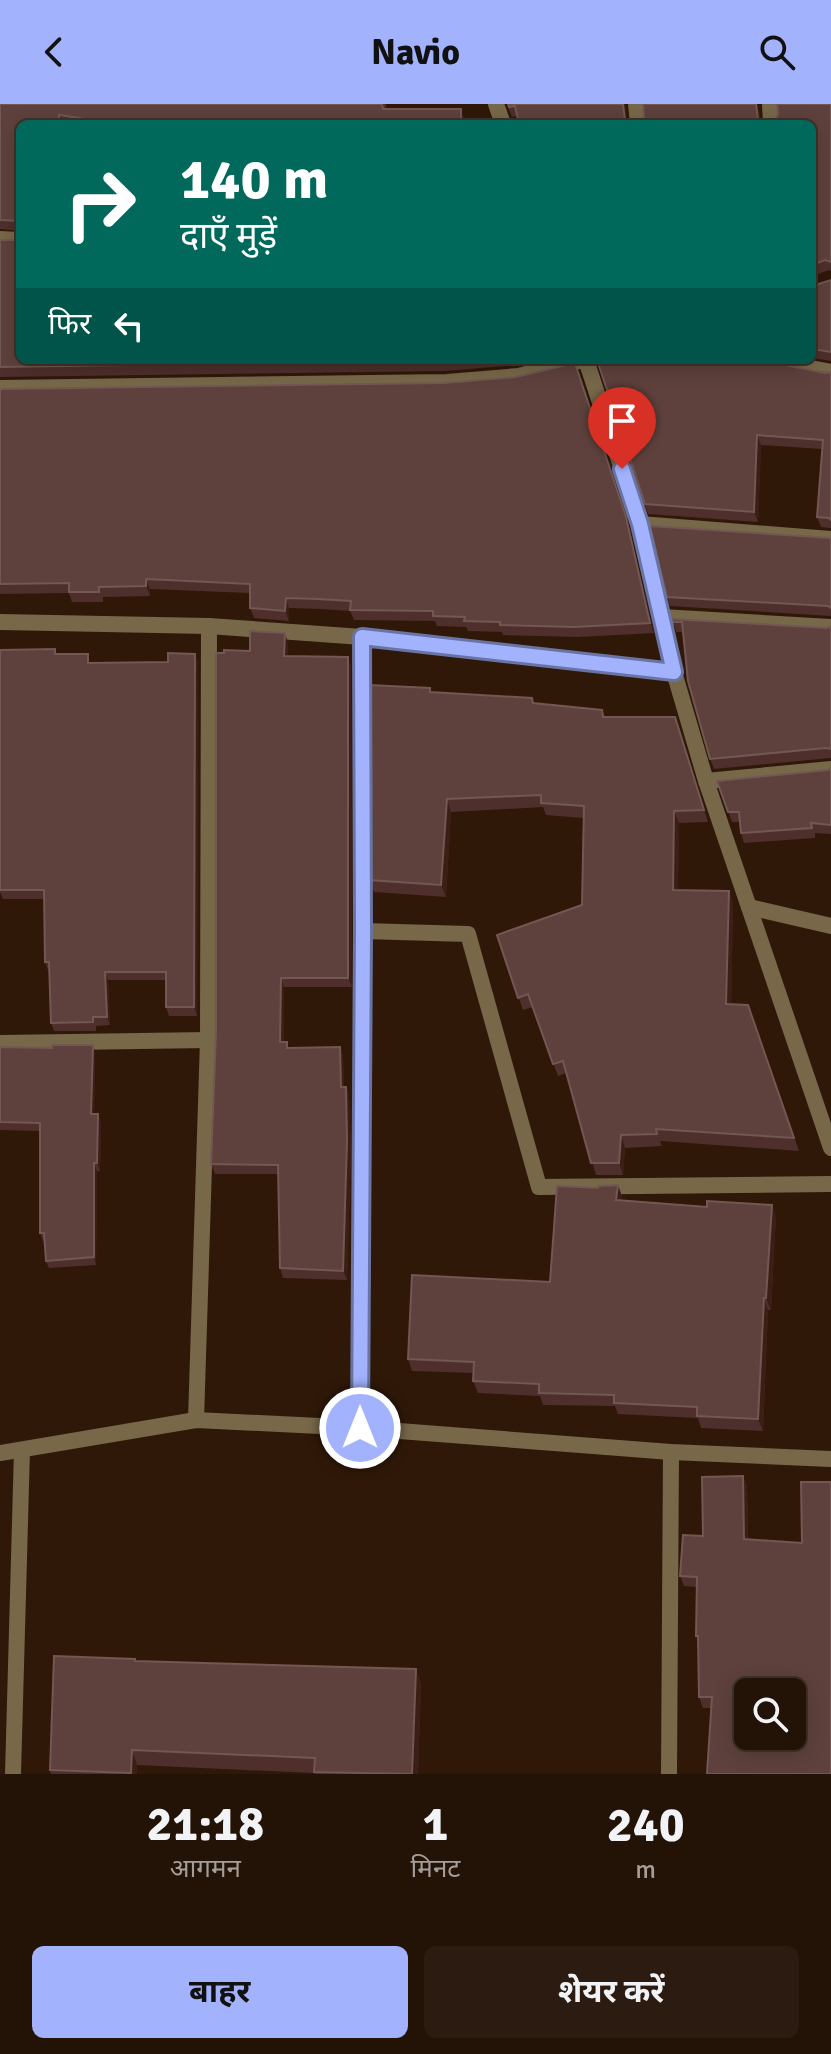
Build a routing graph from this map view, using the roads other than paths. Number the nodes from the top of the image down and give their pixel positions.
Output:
1 (568, 364) edge
2 (585, 364) edge
3 (788, 364) edge
4 (831, 372) edge
5 (0, 388) edge
6 (640, 524) junction
7 (831, 539) edge
8 (662, 617) junction
9 (0, 622) edge
10 (209, 626) junction
11 (831, 627) edge
12 (362, 637) junction
13 (674, 672) junction
14 (831, 769) edge
15 (706, 781) junction
16 (749, 907) junction
17 (831, 926) edge
18 (363, 931) junction
19 (208, 1040) junction
20 (0, 1043) edge
21 (831, 1148) edge
22 (831, 1184) edge
23 (196, 1420) junction
24 (360, 1428) junction
25 (22, 1450) junction
26 (671, 1452) junction
27 (0, 1453) edge
28 (831, 1459) edge
29 (13, 1774) edge
30 (669, 1774) edge

1 - 5 street
2 - 6 street
3 - 4 street
6 - 7 street
6 - 8 street
8 - 11 street
8 - 13 street
9 - 10 street
10 - 12 street
10 - 19 street
12 - 13 street
12 - 18 street
13 - 15 street
14 - 15 street
15 - 16 street
16 - 17 street
16 - 21 street
18 - 22 street
18 - 24 street
19 - 20 street
19 - 23 street
23 - 24 street
23 - 25 street
24 - 26 street
25 - 27 street
25 - 29 street
26 - 28 street
26 - 30 street

